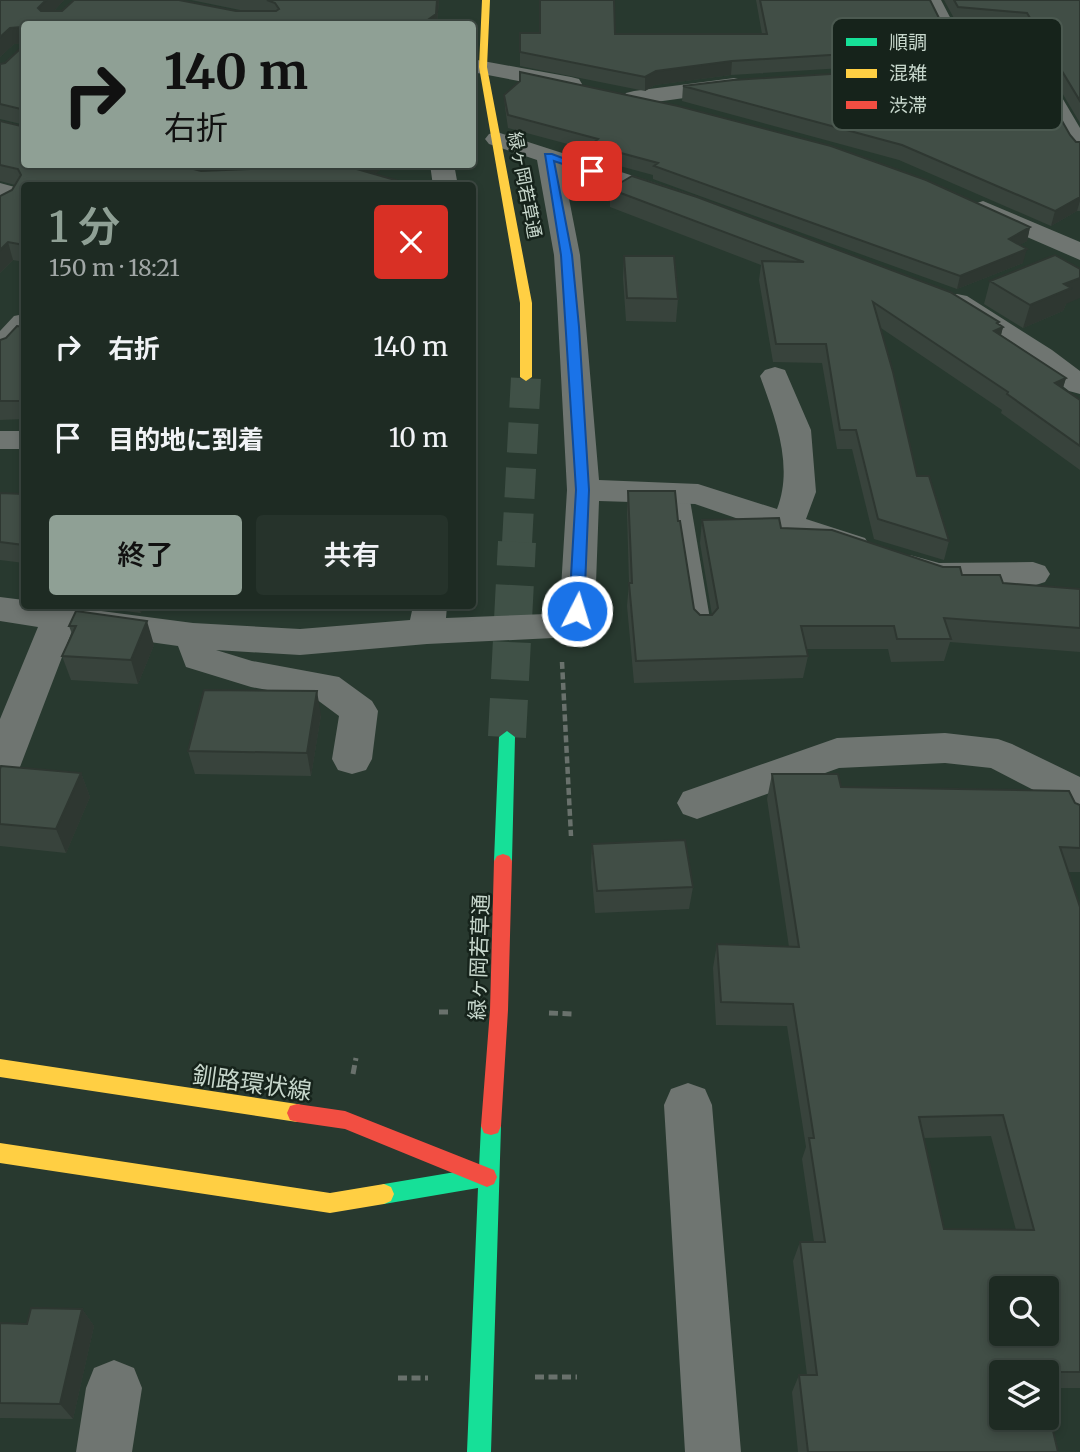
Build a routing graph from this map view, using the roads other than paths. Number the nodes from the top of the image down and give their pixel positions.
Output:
1 (486, 0) edge
2 (931, 0) edge
3 (940, 18) edge
4 (478, 66) edge
5 (758, 83) edge
6 (634, 98) junction
7 (700, 115) edge
8 (1062, 117) edge
9 (497, 139) junction
10 (1080, 149) edge
11 (548, 156) junction
12 (0, 190) edge
13 (965, 201) edge
14 (692, 203) edge
15 (0, 205) edge
16 (1080, 252) edge
17 (1043, 268) edge
18 (957, 295) edge
19 (21, 325) edge
20 (0, 349) edge
21 (775, 376) dead end
22 (526, 377) tunnel mouth
23 (1080, 385) edge
24 (0, 440) edge
25 (21, 440) edge
26 (583, 490) junction
27 (681, 494) junction
28 (788, 523) junction
29 (1032, 574) dead end
30 (0, 609) edge
31 (59, 618) junction
32 (429, 618) edge
33 (703, 631) edge
34 (193, 636) junction
35 (507, 737) tunnel mouth
36 (352, 759) dead end
37 (0, 767) edge
38 (697, 803) dead end
39 (1080, 815) edge
40 (0, 1068) edge
41 (688, 1105) dead end
42 (0, 1153) edge
43 (487, 1177) junction
44 (114, 1388) dead end
45 (104, 1452) edge
46 (479, 1452) edge
47 (713, 1452) edge

1 - 4 street, 緑ヶ岡若草通
2 - 3 street
4 - 6 street
4 - 9 street, 緑ヶ岡若草通
5 - 6 street
6 - 7 street
8 - 10 street
9 - 11 street
9 - 22 street, 緑ヶ岡若草通
11 - 14 street
11 - 26 street
12 - 15 street
13 - 16 street
16 - 17 street
18 - 23 street
19 - 20 street
21 - 28 street
24 - 25 street
26 - 27 street
26 - 32 street
27 - 28 street
27 - 33 lane
28 - 29 street
30 - 31 street
31 - 34 street
31 - 37 street
32 - 34 street
34 - 36 street
35 - 43 street, 緑ヶ岡若草通
38 - 39 street
40 - 43 street, 釧路環状線
41 - 47 street
42 - 43 street
43 - 46 street
44 - 45 street

